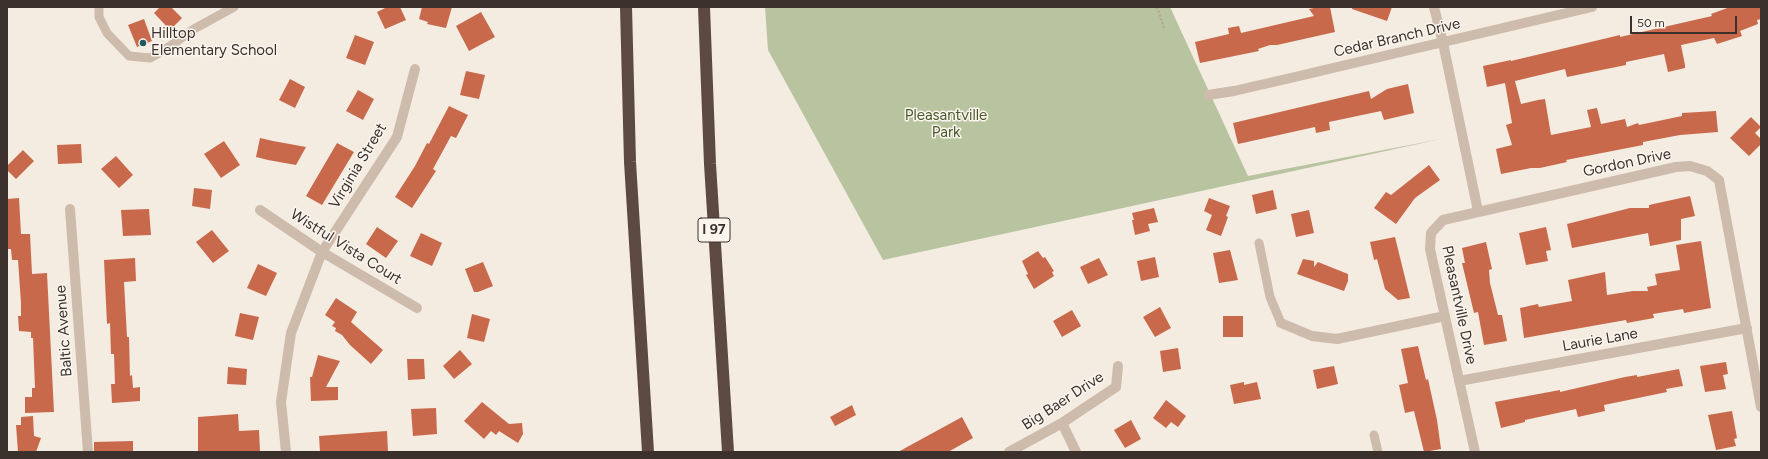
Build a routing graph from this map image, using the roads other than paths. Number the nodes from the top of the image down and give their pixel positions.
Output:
1 (99, 7) edge
2 (234, 7) edge
3 (626, 7) edge
4 (704, 7) edge
5 (1434, 7) edge
6 (1592, 7) edge
7 (1443, 43) junction
8 (416, 69) dead end
9 (1208, 95) dead end
10 (70, 209) dead end
11 (260, 210) dead end
12 (1478, 211) junction
13 (1259, 243) dead end
14 (322, 252) junction
15 (417, 308) dead end
16 (1445, 316) junction
17 (1281, 323) joint
18 (1746, 328) junction
19 (1118, 366) dead end
20 (1459, 381) junction
21 (1761, 407) edge
22 (1062, 423) junction
23 (1374, 435) dead end
24 (88, 452) edge
25 (286, 452) edge
26 (648, 452) edge
27 (728, 452) edge
28 (1009, 452) edge
29 (1076, 452) edge
30 (1378, 452) edge
31 (1475, 452) edge

1 - 2 lane
3 - 26 highway
4 - 27 highway, I 97
5 - 7 street
6 - 7 street, Cedar Branch Drive
7 - 9 street, Cedar Branch Drive
7 - 12 street
8 - 14 street, Virginia Street
10 - 24 street, Baltic Avenue
11 - 14 street, Wistful Vista Court
12 - 16 street, Pleasantville Drive
12 - 18 street, Gordon Drive
13 - 17 lane
14 - 15 street, Wistful Vista Court
14 - 25 street, Virginia Street
16 - 17 street
16 - 20 street, Pleasantville Drive
18 - 20 street, Laurie Lane
18 - 21 street, Gordon Drive
19 - 22 street, Big Baer Drive
20 - 31 street, Pleasantville Drive
22 - 28 street, Big Baer Drive
22 - 29 street
23 - 30 lane

